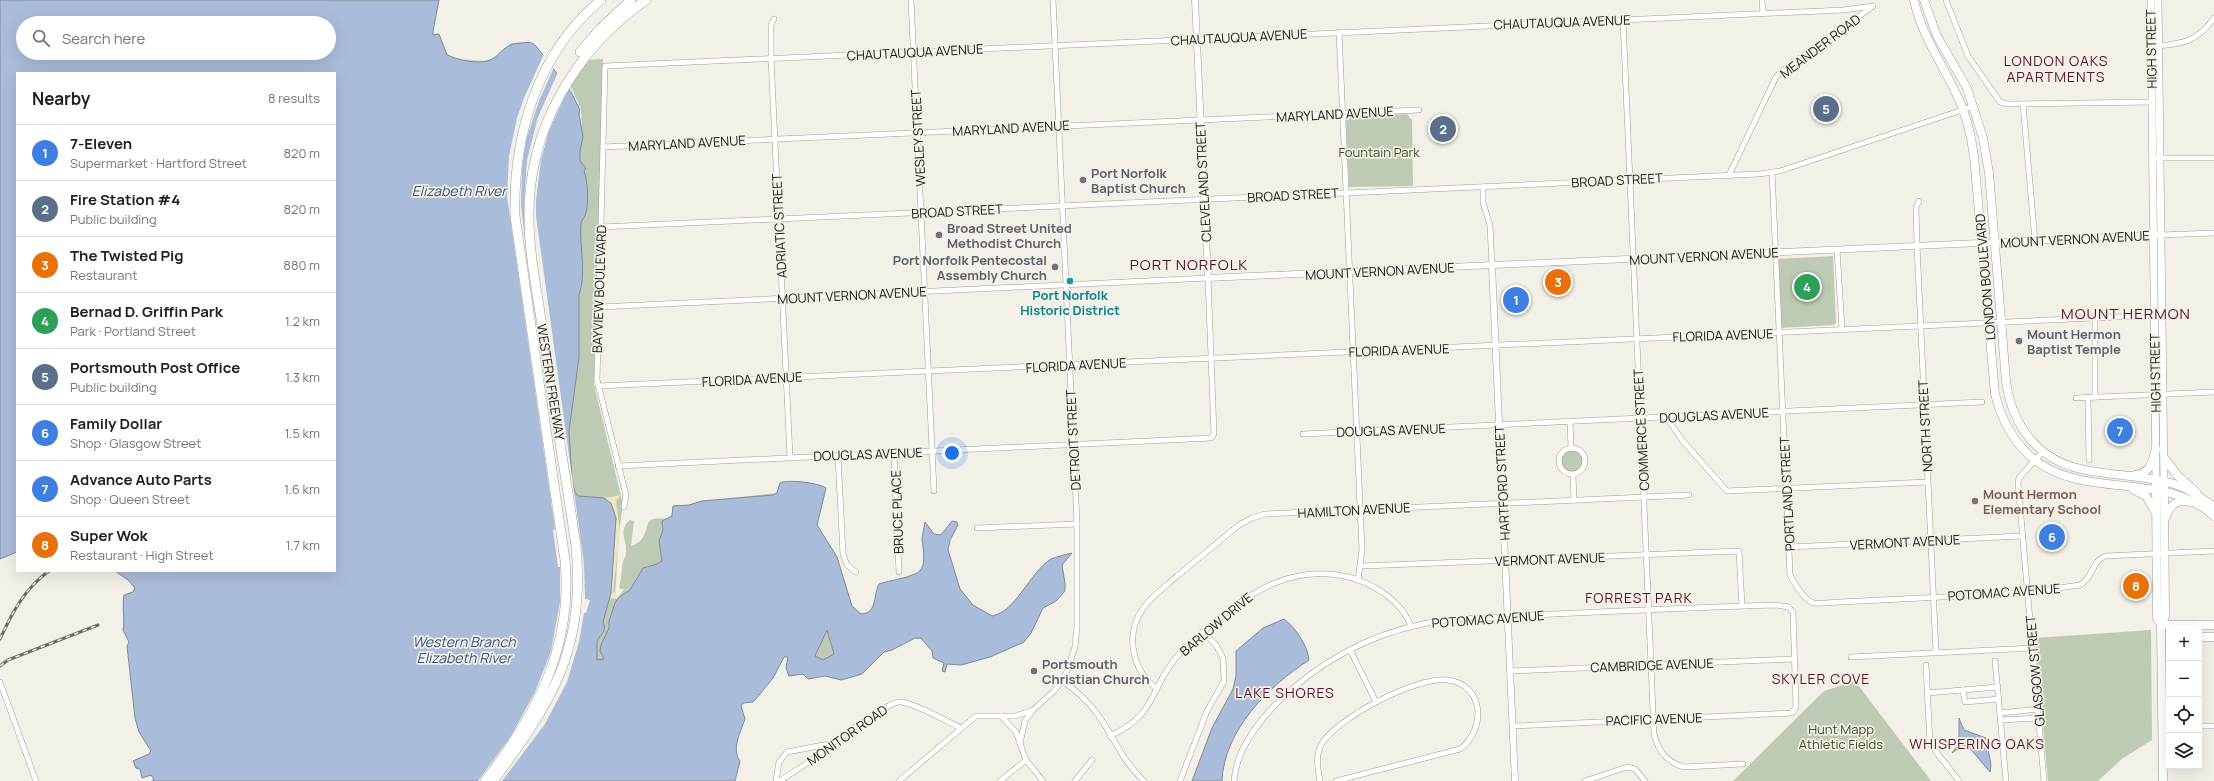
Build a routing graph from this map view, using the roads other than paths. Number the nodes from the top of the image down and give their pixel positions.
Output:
1 (600, 0) edge
2 (631, 0) edge
3 (646, 0) edge
4 (912, 0) edge
5 (1053, 0) edge
6 (1195, 0) edge
7 (1762, 0) edge
8 (1914, 0) edge
9 (1924, 0) edge
10 (1946, 0) edge
11 (2150, 0) edge
12 (2158, 0) edge
13 (1873, 6) joint
14 (1763, 13) junction
15 (2214, 18) edge
16 (774, 19) dead end
17 (1623, 20) junction
18 (1339, 32) junction
19 (1197, 39) junction
20 (1055, 45) junction
21 (2155, 46) junction
22 (914, 52) junction
23 (771, 58) junction
24 (605, 66) joint
25 (2152, 102) junction
26 (2023, 104) junction
27 (1974, 106) junction
28 (1419, 110) dead end
29 (1964, 110) junction
30 (1343, 114) junction
31 (1201, 120) junction
32 (1059, 126) junction
33 (918, 133) junction
34 (775, 139) junction
35 (603, 147) junction
36 (2152, 158) junction
37 (2160, 158) junction
38 (2214, 158) edge
39 (1772, 172) junction
40 (1730, 175) junction
41 (531, 178) junction
42 (1630, 180) junction
43 (1483, 187) junction
44 (1346, 192) junction
45 (1204, 200) junction
46 (1919, 201) dead end
47 (1062, 205) junction
48 (921, 213) junction
49 (779, 219) junction
50 (601, 227) junction
51 (2214, 233) edge
52 (2153, 235) junction
53 (2161, 235) junction
54 (2035, 241) junction
55 (1982, 243) junction
56 (1994, 243) junction
57 (1917, 246) junction
58 (1837, 250) junction
59 (1775, 253) junction
60 (1633, 259) junction
61 (1492, 266) junction
62 (1350, 273) junction
63 (1208, 278) junction
64 (1066, 285) junction
65 (925, 291) junction
66 (782, 298) junction
67 (599, 307) junction
68 (2158, 315) junction
69 (2095, 317) junction
70 (1989, 322) junction
71 (2000, 322) junction
72 (1920, 325) junction
73 (1842, 329) junction
74 (1779, 332) junction
75 (1637, 339) junction
76 (1496, 346) junction
77 (1354, 352) junction
78 (1211, 358) junction
79 (1070, 365) junction
80 (928, 371) junction
81 (786, 378) junction
82 (598, 386) junction
83 (2214, 392) edge
84 (2159, 394) junction
85 (2088, 397) junction
86 (2095, 397) junction
87 (2076, 398) dead end
88 (1982, 402) dead end
89 (1925, 405) junction
90 (1783, 411) junction
91 (1667, 418) junction
92 (1641, 419) junction
93 (1570, 422) junction
94 (1499, 425) junction
95 (1358, 431) junction
96 (1303, 434) dead end
97 (1214, 436) joint
98 (1074, 444) junction
99 (1571, 447) junction
100 (2156, 449) junction
101 (932, 451) junction
102 (2043, 451) junction
103 (894, 453) junction
104 (838, 456) junction
105 (790, 457) junction
106 (2165, 459) junction
107 (2035, 460) junction
108 (2089, 460) dead end
109 (618, 466) junction
110 (1572, 476) junction
111 (2128, 476) junction
112 (2156, 480) junction
113 (1928, 482) junction
114 (2164, 482) junction
115 (2123, 486) junction
116 (1786, 490) junction
117 (2155, 490) junction
118 (934, 491) dead end
119 (2164, 491) junction
120 (1689, 495) dead end
121 (1645, 497) junction
122 (1574, 500) junction
123 (2200, 501) junction
124 (1503, 503) junction
125 (624, 507) dead end
126 (2214, 507) edge
127 (1360, 510) junction
128 (2214, 516) edge
129 (2164, 521) junction
130 (1077, 524) junction
131 (977, 528) dead end
132 (2156, 528) junction
133 (2022, 536) junction
134 (1931, 541) junction
135 (1789, 547) junction
136 (2214, 551) edge
137 (1647, 554) junction
138 (2156, 554) junction
139 (2165, 554) junction
140 (1505, 560) junction
141 (1362, 566) junction
142 (856, 572) dead end
143 (899, 572) dead end
144 (1358, 580) junction
145 (2028, 592) junction
146 (1805, 596) joint
147 (1933, 597) junction
148 (1742, 606) junction
149 (1650, 610) junction
150 (1508, 617) junction
151 (2161, 625) junction
152 (2214, 625) edge
153 (1411, 626) junction
154 (1204, 632) junction
155 (2214, 636) edge
156 (2202, 637) edge
157 (2165, 638) edge
158 (2033, 648) junction
159 (1350, 650) junction
160 (1936, 652) junction
161 (1851, 656) dead end
162 (1794, 659) junction
163 (1996, 661) dead end
164 (1926, 665) dead end
165 (1652, 666) junction
166 (1510, 670) junction
167 (1062, 681) junction
168 (0, 682) edge
169 (1998, 687) junction
170 (1157, 689) junction
171 (1963, 690) junction
172 (1927, 693) junction
173 (1999, 699) junction
174 (1376, 702) junction
175 (2038, 709) junction
176 (1033, 710) junction
177 (2000, 713) junction
178 (1001, 716) junction
179 (2038, 718) junction
180 (1654, 719) junction
181 (2001, 720) junction
182 (1513, 726) junction
183 (2202, 726) edge
184 (2214, 726) edge
185 (2166, 727) edge
186 (961, 728) junction
187 (1110, 736) junction
188 (1020, 743) junction
189 (831, 744) junction
190 (1026, 760) junction
191 (1092, 760) dead end
192 (1743, 764) dead end
193 (36, 781) edge
194 (485, 781) edge
195 (493, 781) edge
196 (776, 781) edge
197 (780, 781) edge
198 (899, 781) edge
199 (1000, 781) edge
200 (1043, 781) edge
201 (1075, 781) edge
202 (1144, 781) edge
203 (1180, 781) edge
204 (1234, 781) edge
205 (1320, 781) edge
206 (1336, 781) edge
207 (1515, 781) edge
208 (1585, 781) edge
209 (1645, 781) edge
210 (1959, 781) edge
211 (2006, 781) edge
212 (2044, 781) edge
213 (2163, 781) edge

1 - 194 highway, WESTERN FREEWAY
2 - 41 highway
3 - 41 highway, WESTERN FREEWAY
4 - 22 street, WESLEY STREET
5 - 20 street, DETROIT STREET
6 - 19 street, CLEVELAND STREET
7 - 14 street
8 - 29 main road, LONDON BOULEVARD
9 - 27 main road, LONDON BOULEVARD
10 - 26 street
11 - 21 main road, HIGH STREET
12 - 21 main road, HIGH STREET
13 - 14 street, CHAUTAUQUA AVENUE
13 - 40 street, MEANDER ROAD
14 - 17 street, CHAUTAUQUA AVENUE
15 - 21 street
16 - 23 street, ADRIATIC STREET
17 - 18 street, CHAUTAUQUA AVENUE
17 - 42 street, COMMERCE STREET
18 - 19 street, CHAUTAUQUA AVENUE
18 - 30 street
19 - 20 street, CHAUTAUQUA AVENUE
19 - 31 street, CLEVELAND STREET
20 - 22 street, CHAUTAUQUA AVENUE
20 - 32 street, DETROIT STREET
21 - 25 main road, HIGH STREET
21 - 37 main road, HIGH STREET
22 - 23 street, CHAUTAUQUA AVENUE
22 - 33 street, WESLEY STREET
23 - 24 street, CHAUTAUQUA AVENUE
23 - 34 street, ADRIATIC STREET
24 - 35 street, BAYVIEW BOULEVARD
25 - 26 street
25 - 36 main road, HIGH STREET
26 - 54 street
27 - 29 street, BROAD STREET
27 - 56 main road, LONDON BOULEVARD
28 - 30 street, MARYLAND AVENUE
29 - 39 street, BROAD STREET
29 - 55 main road, LONDON BOULEVARD
30 - 31 street, MARYLAND AVENUE
30 - 44 street
31 - 32 street, MARYLAND AVENUE
31 - 45 street, CLEVELAND STREET
32 - 33 street, MARYLAND AVENUE
32 - 47 street, DETROIT STREET
33 - 34 street, MARYLAND AVENUE
33 - 48 street, WESLEY STREET
34 - 35 street, MARYLAND AVENUE
34 - 49 street, ADRIATIC STREET
35 - 50 street, BAYVIEW BOULEVARD
36 - 37 street
36 - 52 main road, HIGH STREET
37 - 38 street
37 - 53 main road, HIGH STREET
39 - 40 street, BROAD STREET
39 - 59 street, PORTLAND STREET
40 - 42 street, BROAD STREET
41 - 195 highway, WESTERN FREEWAY
42 - 43 street, BROAD STREET
42 - 60 street, COMMERCE STREET
43 - 44 street, BROAD STREET
43 - 61 street, HARTFORD STREET
44 - 45 street, BROAD STREET
44 - 62 street
45 - 47 street, BROAD STREET
45 - 63 street, CLEVELAND STREET
46 - 57 street, NORTH STREET
47 - 48 street, BROAD STREET
47 - 64 street, DETROIT STREET
48 - 49 street, BROAD STREET
48 - 65 street, WESLEY STREET
49 - 50 street, BROAD STREET
49 - 66 street, ADRIATIC STREET
50 - 67 street, BAYVIEW BOULEVARD
51 - 53 street
52 - 53 street, MOUNT VERNON AVENUE
52 - 54 street, MOUNT VERNON AVENUE
52 - 68 main road, HIGH STREET
53 - 68 main road, HIGH STREET
54 - 56 street, MOUNT VERNON AVENUE
55 - 56 street, MOUNT VERNON AVENUE
55 - 57 street, MOUNT VERNON AVENUE
55 - 70 main road, LONDON BOULEVARD
56 - 71 main road, LONDON BOULEVARD
57 - 58 street, MOUNT VERNON AVENUE
57 - 72 street, NORTH STREET
58 - 59 street, MOUNT VERNON AVENUE
58 - 73 street
59 - 60 street, MOUNT VERNON AVENUE
59 - 74 street, PORTLAND STREET
60 - 61 street, MOUNT VERNON AVENUE
60 - 75 street, COMMERCE STREET
61 - 62 street, MOUNT VERNON AVENUE
61 - 76 street, HARTFORD STREET
62 - 63 street, MOUNT VERNON AVENUE
62 - 77 street
63 - 64 street, MOUNT VERNON AVENUE
63 - 78 street, CLEVELAND STREET
64 - 65 street, MOUNT VERNON AVENUE
64 - 79 street, DETROIT STREET
65 - 66 street, MOUNT VERNON AVENUE
65 - 80 street, WESLEY STREET
66 - 67 street, MOUNT VERNON AVENUE
66 - 81 street, ADRIATIC STREET
67 - 82 street, BAYVIEW BOULEVARD
68 - 69 street, FLORIDA AVENUE
68 - 84 main road, HIGH STREET
69 - 71 street, FLORIDA AVENUE
69 - 86 street
70 - 71 street, FLORIDA AVENUE
70 - 72 street, FLORIDA AVENUE
70 - 107 main road, LONDON BOULEVARD
71 - 102 main road, LONDON BOULEVARD
72 - 73 street, FLORIDA AVENUE
72 - 89 street, NORTH STREET
73 - 74 street, FLORIDA AVENUE
74 - 75 street, FLORIDA AVENUE
74 - 90 street, PORTLAND STREET
75 - 76 street, FLORIDA AVENUE
75 - 92 street, COMMERCE STREET
76 - 77 street, FLORIDA AVENUE
76 - 94 street, HARTFORD STREET
77 - 78 street, FLORIDA AVENUE
77 - 95 street
78 - 79 street, FLORIDA AVENUE
78 - 97 street, CLEVELAND STREET
79 - 80 street, FLORIDA AVENUE
79 - 98 street, DETROIT STREET
80 - 81 street, FLORIDA AVENUE
80 - 101 street, WESLEY STREET
81 - 82 street, FLORIDA AVENUE
81 - 105 street, ADRIATIC STREET
82 - 109 street, BAYVIEW BOULEVARD
83 - 84 street
84 - 86 street
84 - 100 main road, HIGH STREET
84 - 106 main road, HIGH STREET
85 - 86 street
85 - 87 street
85 - 108 street
88 - 89 street, DOUGLAS AVENUE
89 - 90 street, DOUGLAS AVENUE
89 - 113 street, NORTH STREET
90 - 91 street, DOUGLAS AVENUE
90 - 116 street, PORTLAND STREET
91 - 92 street, DOUGLAS AVENUE
91 - 116 street
92 - 93 street, DOUGLAS AVENUE
92 - 121 street, COMMERCE STREET
93 - 94 street, DOUGLAS AVENUE
93 - 99 street
94 - 95 street, DOUGLAS AVENUE
94 - 124 street, HARTFORD STREET
95 - 96 street, DOUGLAS AVENUE
95 - 127 street
97 - 98 street, DOUGLAS AVENUE
98 - 101 street, DOUGLAS AVENUE
98 - 130 street, DETROIT STREET
99 - 110 street
99 - 110 street
100 - 111 main road
100 - 112 main road, HIGH STREET
101 - 103 street, DOUGLAS AVENUE
101 - 118 street, WESLEY STREET
102 - 107 street, GLASGOW STREET
102 - 111 main road, LONDON BOULEVARD
103 - 104 street, DOUGLAS AVENUE
103 - 143 street, BRUCE PLACE
104 - 105 street, DOUGLAS AVENUE
104 - 142 street
105 - 109 street, DOUGLAS AVENUE
106 - 114 main road, HIGH STREET
106 - 123 main road
107 - 115 main road, LONDON BOULEVARD
107 - 133 street, GLASGOW STREET
109 - 125 street, BAYVIEW BOULEVARD
110 - 122 street
111 - 112 main road, LONDON BOULEVARD
112 - 114 main road, LONDON BOULEVARD
112 - 117 main road, HIGH STREET
113 - 116 street
113 - 134 street, NORTH STREET
114 - 119 main road, HIGH STREET
114 - 123 main road, LONDON BOULEVARD
115 - 117 main road
115 - 132 main road
116 - 135 street, PORTLAND STREET
117 - 119 main road
117 - 132 main road, HIGH STREET
119 - 123 main road
119 - 129 main road, HIGH STREET
120 - 121 street, HAMILTON AVENUE
121 - 122 street, HAMILTON AVENUE
121 - 137 street, COMMERCE STREET
122 - 124 street, HAMILTON AVENUE
123 - 126 main road
123 - 128 main road
123 - 129 main road
124 - 127 street, HAMILTON AVENUE
124 - 140 street, HARTFORD STREET
127 - 141 street
127 - 170 street, HAMILTON AVENUE
129 - 139 main road, HIGH STREET
130 - 131 street
130 - 167 street, DETROIT STREET
132 - 138 main road, HIGH STREET
133 - 134 street, VERMONT AVENUE
133 - 145 street, GLASGOW STREET
134 - 135 street, VERMONT AVENUE
134 - 147 street, NORTH STREET
135 - 146 street, PORTLAND STREET
136 - 139 street, POTOMAC AVENUE
137 - 140 street, VERMONT AVENUE
137 - 148 street, VERMONT AVENUE
137 - 149 street, COMMERCE STREET
138 - 139 street, POTOMAC AVENUE
138 - 145 street, POTOMAC AVENUE
138 - 151 main road, HIGH STREET
139 - 151 main road, HIGH STREET
140 - 141 street, VERMONT AVENUE
140 - 150 street, HARTFORD STREET
141 - 144 street
144 - 153 street, BARLOW DRIVE
144 - 154 street, BARLOW DRIVE
145 - 147 street, POTOMAC AVENUE
145 - 158 street, GLASGOW STREET
146 - 147 street, POTOMAC AVENUE
147 - 160 street, NORTH STREET
148 - 149 street, POTOMAC AVENUE
148 - 162 street, POTOMAC AVENUE
149 - 150 street, POTOMAC AVENUE
149 - 165 street, COMMERCE STREET
150 - 153 street, POTOMAC AVENUE
150 - 166 street, HARTFORD STREET
151 - 152 main road
151 - 157 main road, HIGH STREET
153 - 159 street, POTOMAC AVENUE
154 - 170 street, BARLOW DRIVE
154 - 203 street
155 - 156 main road
157 - 185 main road, HIGH STREET
158 - 160 street
158 - 175 street, GLASGOW STREET
159 - 174 street
159 - 204 street, POTOMAC AVENUE
160 - 161 street
162 - 165 street, CAMBRIDGE AVENUE
162 - 180 street, PACIFIC AVENUE
163 - 169 street
164 - 172 street
165 - 166 street, CAMBRIDGE AVENUE
165 - 180 street, COMMERCE STREET
166 - 182 street, HARTFORD STREET
167 - 176 street, DETROIT STREET
167 - 187 street
168 - 193 street
169 - 171 street
169 - 173 street
170 - 187 street, BARLOW DRIVE
171 - 172 street
171 - 173 street
172 - 210 street
173 - 177 street
174 - 205 street
174 - 206 street
175 - 177 street
175 - 179 street, GLASGOW STREET
176 - 178 street
176 - 188 street, DETROIT STREET
177 - 181 street
178 - 186 street
178 - 188 street
179 - 181 street
179 - 212 street, GLASGOW STREET
180 - 182 street, PACIFIC AVENUE
180 - 192 street, COMMERCE STREET
181 - 211 street
182 - 207 street, HARTFORD STREET
183 - 184 street
185 - 213 main road, HIGH STREET
186 - 189 street, MONITOR ROAD
186 - 198 street
187 - 202 street
188 - 190 street
189 - 196 street
189 - 197 street, MONITOR ROAD
190 - 199 street
190 - 200 street
191 - 201 street
208 - 209 street

